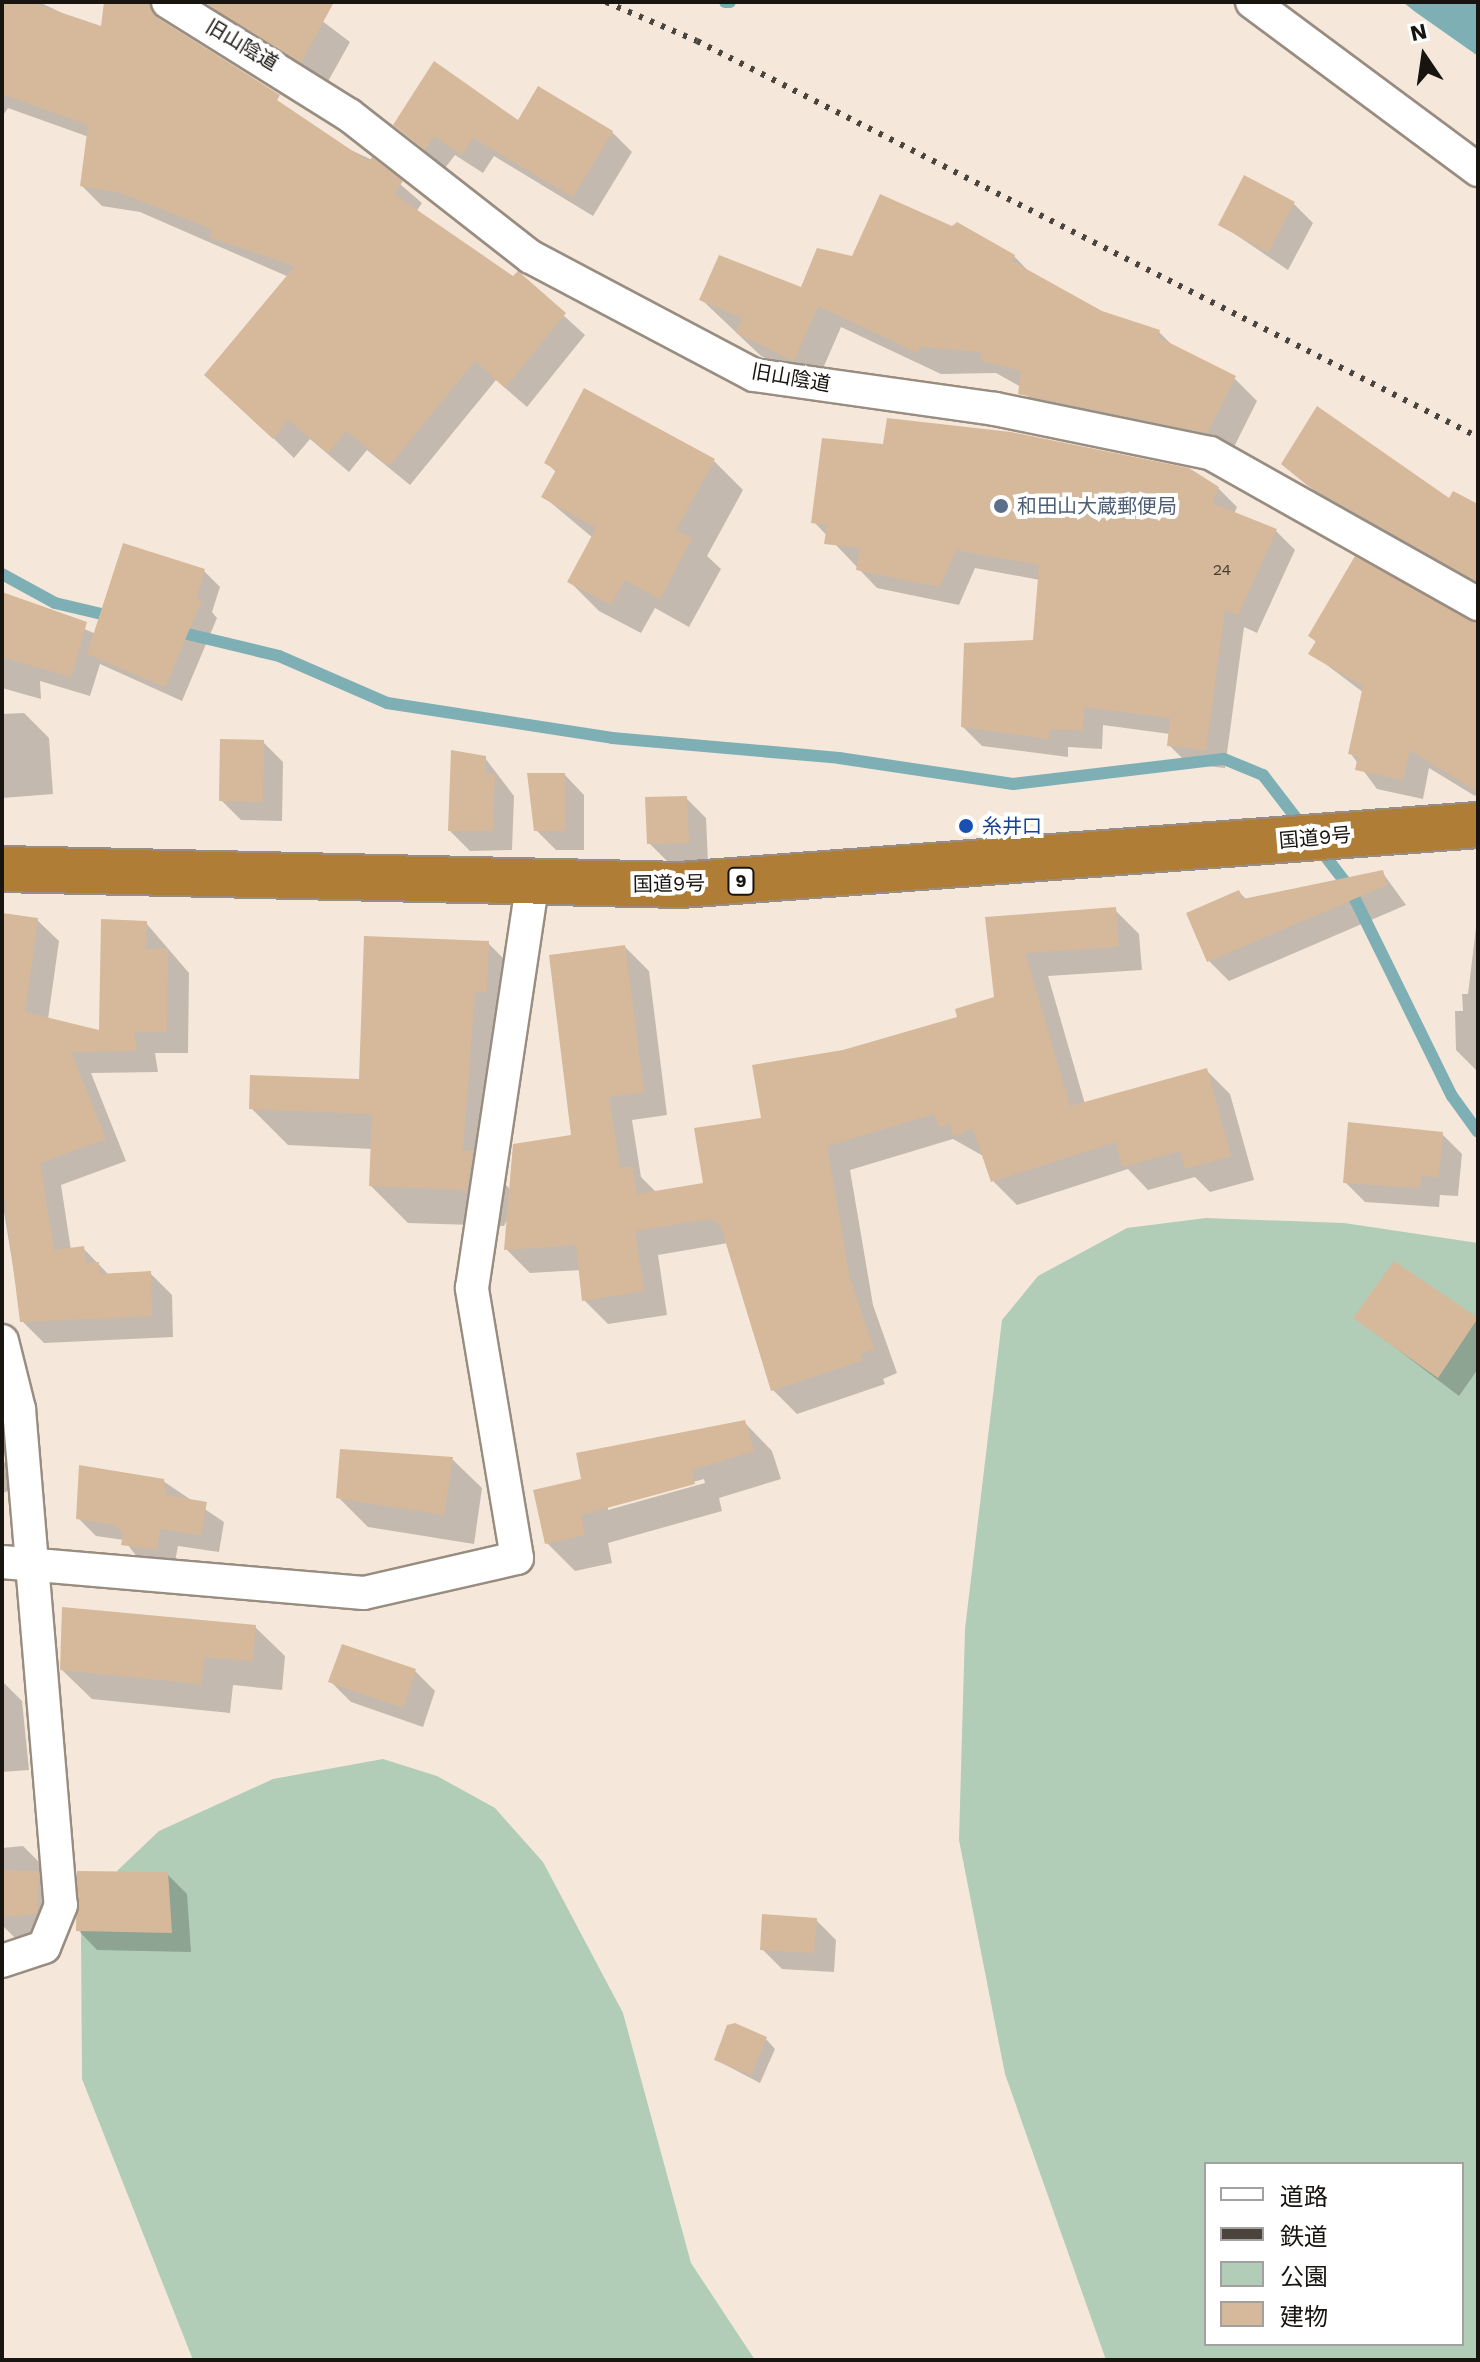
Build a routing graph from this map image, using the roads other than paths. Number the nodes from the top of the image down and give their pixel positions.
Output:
1 (168, 2) edge
2 (1252, 2) edge
3 (1478, 170) edge
4 (1478, 604) edge
5 (1478, 825) edge
6 (2, 869) edge
7 (532, 885) junction
8 (2, 1341) edge
9 (16, 1563) edge
10 (2, 1961) edge

1 - 4 street, 旧山陰道
2 - 3 street
5 - 7 highway, 国道9号 / 9
6 - 7 highway, 国道9号 / 9
7 - 9 street
8 - 9 street
9 - 10 street

